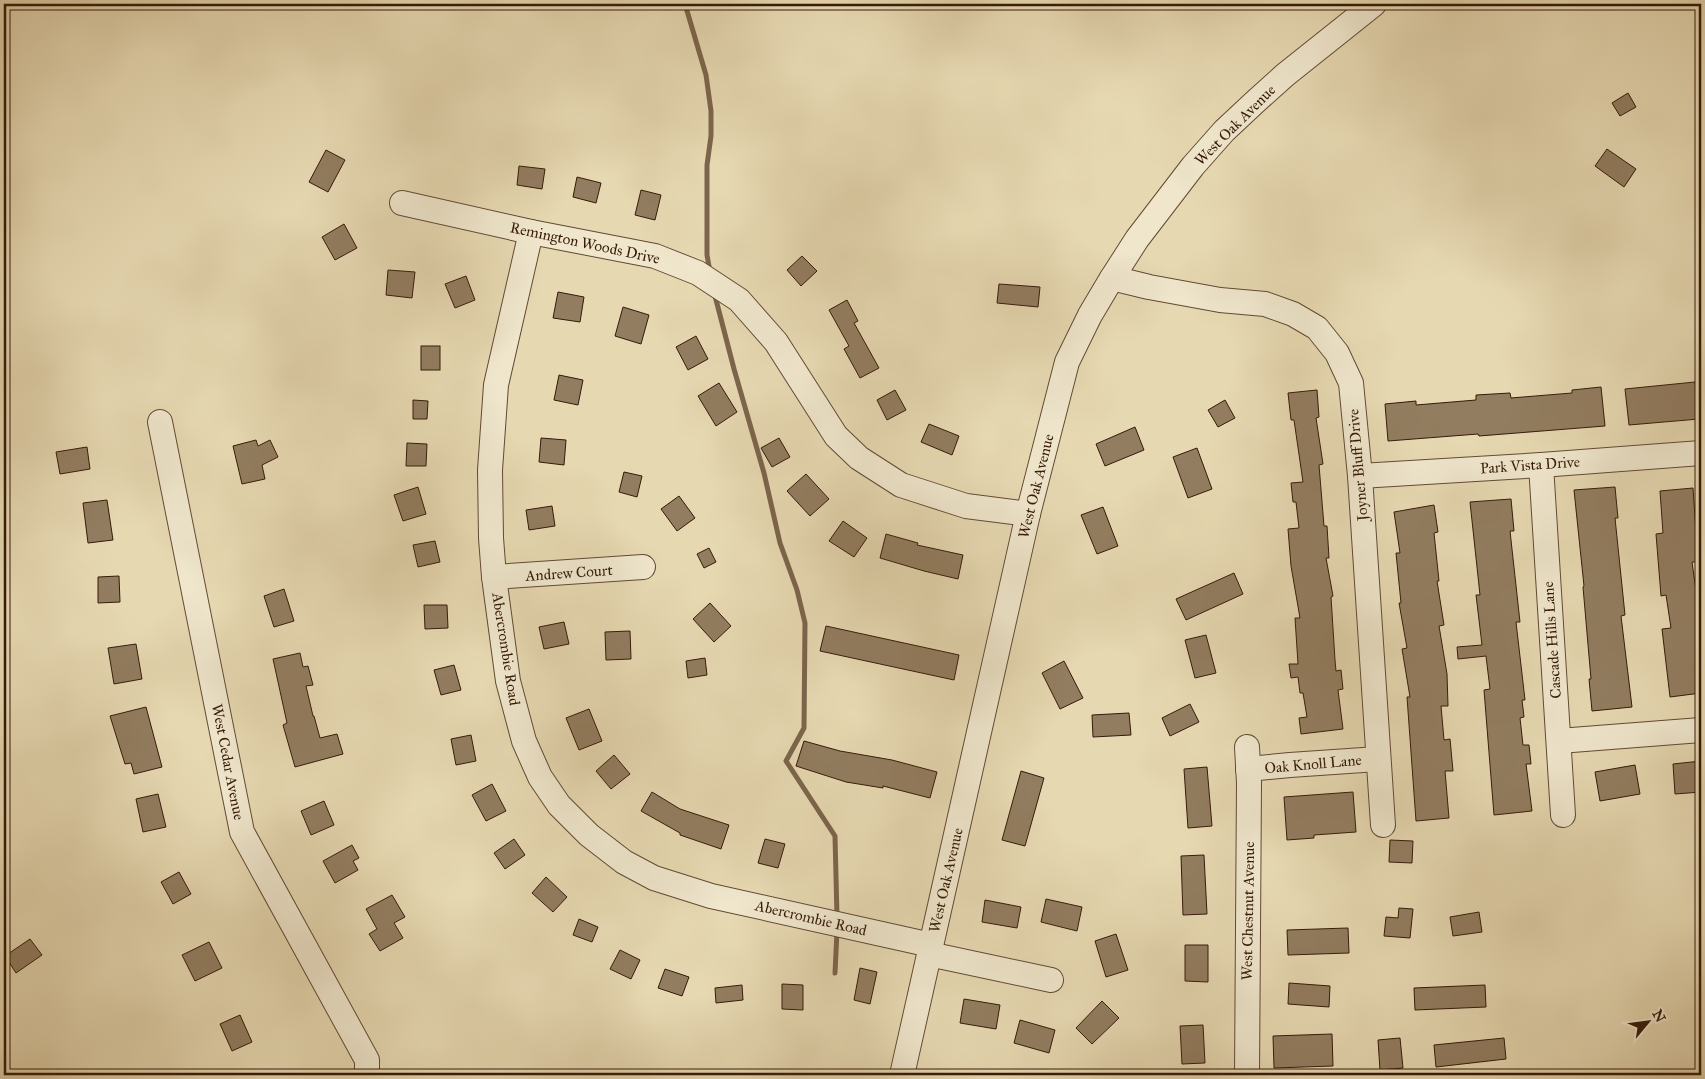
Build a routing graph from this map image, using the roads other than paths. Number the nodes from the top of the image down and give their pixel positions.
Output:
1 (1374, 4) edge
2 (402, 203) dead end
3 (531, 232) junction
4 (1112, 278) junction
5 (160, 422) dead end
6 (1701, 453) edge
7 (1541, 465) junction
8 (1360, 476) junction
9 (1028, 514) junction
10 (643, 568) dead end
11 (494, 577) junction
12 (1701, 730) edge
13 (1559, 741) junction
14 (1248, 758) joint
15 (1378, 758) junction
16 (1563, 815) dead end
17 (1382, 825) dead end
18 (930, 949) junction
19 (1051, 980) dead end
20 (368, 1075) edge
21 (902, 1075) edge
22 (1247, 1075) edge

1 - 4 street, West Oak Avenue
2 - 3 street, Remington Woods Drive
3 - 9 street, Remington Woods Drive
3 - 11 street, Abercrombie Road
4 - 8 street, Joyner Bluff Drive
4 - 9 street, West Oak Avenue
5 - 20 street, West Cedar Avenue
6 - 7 street, Park Vista Drive
7 - 8 street, Park Vista Drive
7 - 13 street, Cascade Hills Lane
8 - 15 street, Joyner Bluff Drive
9 - 18 street, West Oak Avenue
10 - 11 street, Andrew Court
11 - 18 street, Abercrombie Road
12 - 13 street
13 - 16 street, Cascade Hills Lane
14 - 15 street, Oak Knoll Lane
14 - 22 street, West Chestnut Avenue
15 - 17 street, Joyner Bluff Drive
18 - 19 street, Abercrombie Road
18 - 21 street, West Oak Avenue

